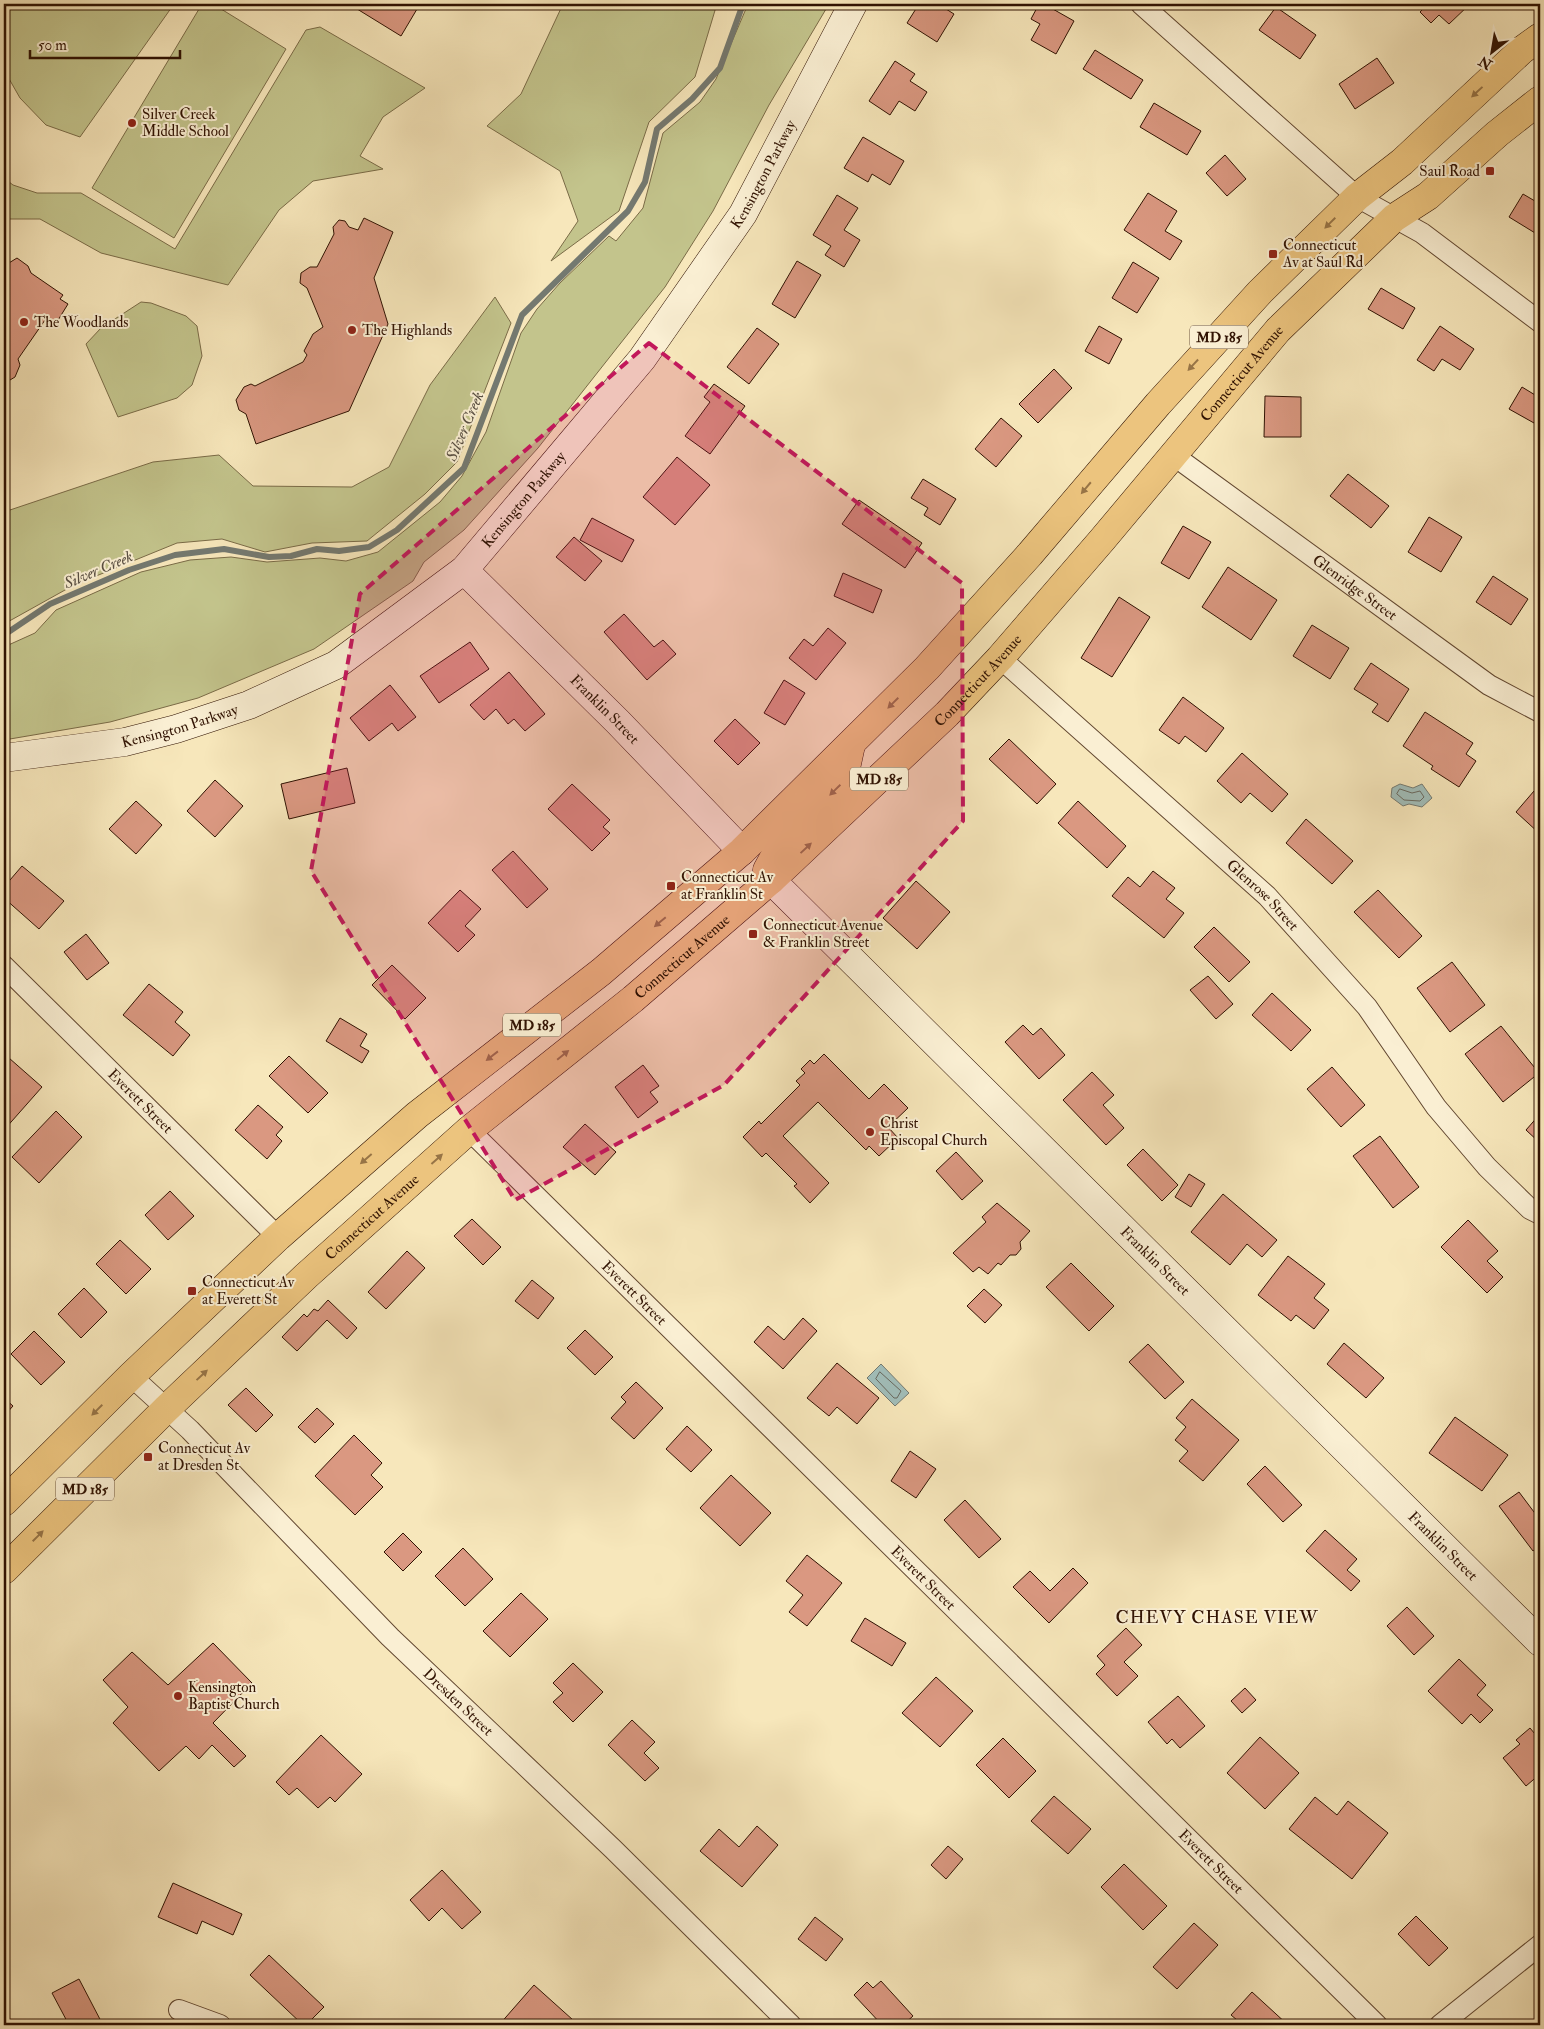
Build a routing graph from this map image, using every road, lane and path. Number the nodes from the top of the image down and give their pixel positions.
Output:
1 (853, 4) edge
2 (1141, 4) edge
3 (1540, 37) edge
4 (1540, 100) edge
5 (1357, 197) junction
6 (1394, 218) junction
7 (1540, 322) edge
8 (1173, 455) junction
9 (464, 570) junction
10 (1000, 658) junction
11 (1540, 712) edge
12 (851, 745) junction
13 (4, 758) edge
14 (742, 851) junction
15 (771, 880) junction
16 (682, 957) junction
17 (4, 966) edge
18 (469, 1130) junction
19 (1540, 1214) edge
20 (278, 1237) junction
21 (131, 1376) junction
22 (166, 1409) junction
23 (4, 1502) edge
24 (4, 1570) edge
25 (1540, 1642) edge
26 (1540, 1945) edge
27 (179, 2010) dead end
28 (220, 2025) edge
29 (791, 2025) edge
30 (1377, 2025) edge
31 (1440, 2025) edge

1 - 9 street, Kensington Parkway
2 - 5 street
3 -> 5 main road, MD 185
4 - 6 main road, Connecticut Avenue / MD 185
5 - 6 street
5 -> 12 main road, MD 185
6 - 7 street
6 - 8 main road, Connecticut Avenue / MD 185
8 - 10 main road, Connecticut Avenue / MD 185
8 - 11 street, Glenridge Street
9 - 13 street, Kensington Parkway
9 - 14 street, Franklin Street
15 -> 10 main road, Connecticut Avenue / MD 185
10 - 19 street, Glenrose Street
12 - 14 main road, MD 185
12 -> 15 main road
14 - 16 main road
14 -> 20 main road, MD 185
15 - 16 main road, Connecticut Avenue / MD 185
15 - 25 street, Franklin Street
18 -> 16 main road, Connecticut Avenue / MD 185
17 - 20 street, Everett Street
22 -> 18 main road, Connecticut Avenue / MD 185
18 - 30 street, Everett Street
20 - 21 main road, MD 185
21 - 22 street, Dresden Street
21 -> 23 main road, MD 185
24 -> 22 main road, Connecticut Avenue / MD 185
22 - 29 street, Dresden Street
26 - 31 street
27 - 28 street

